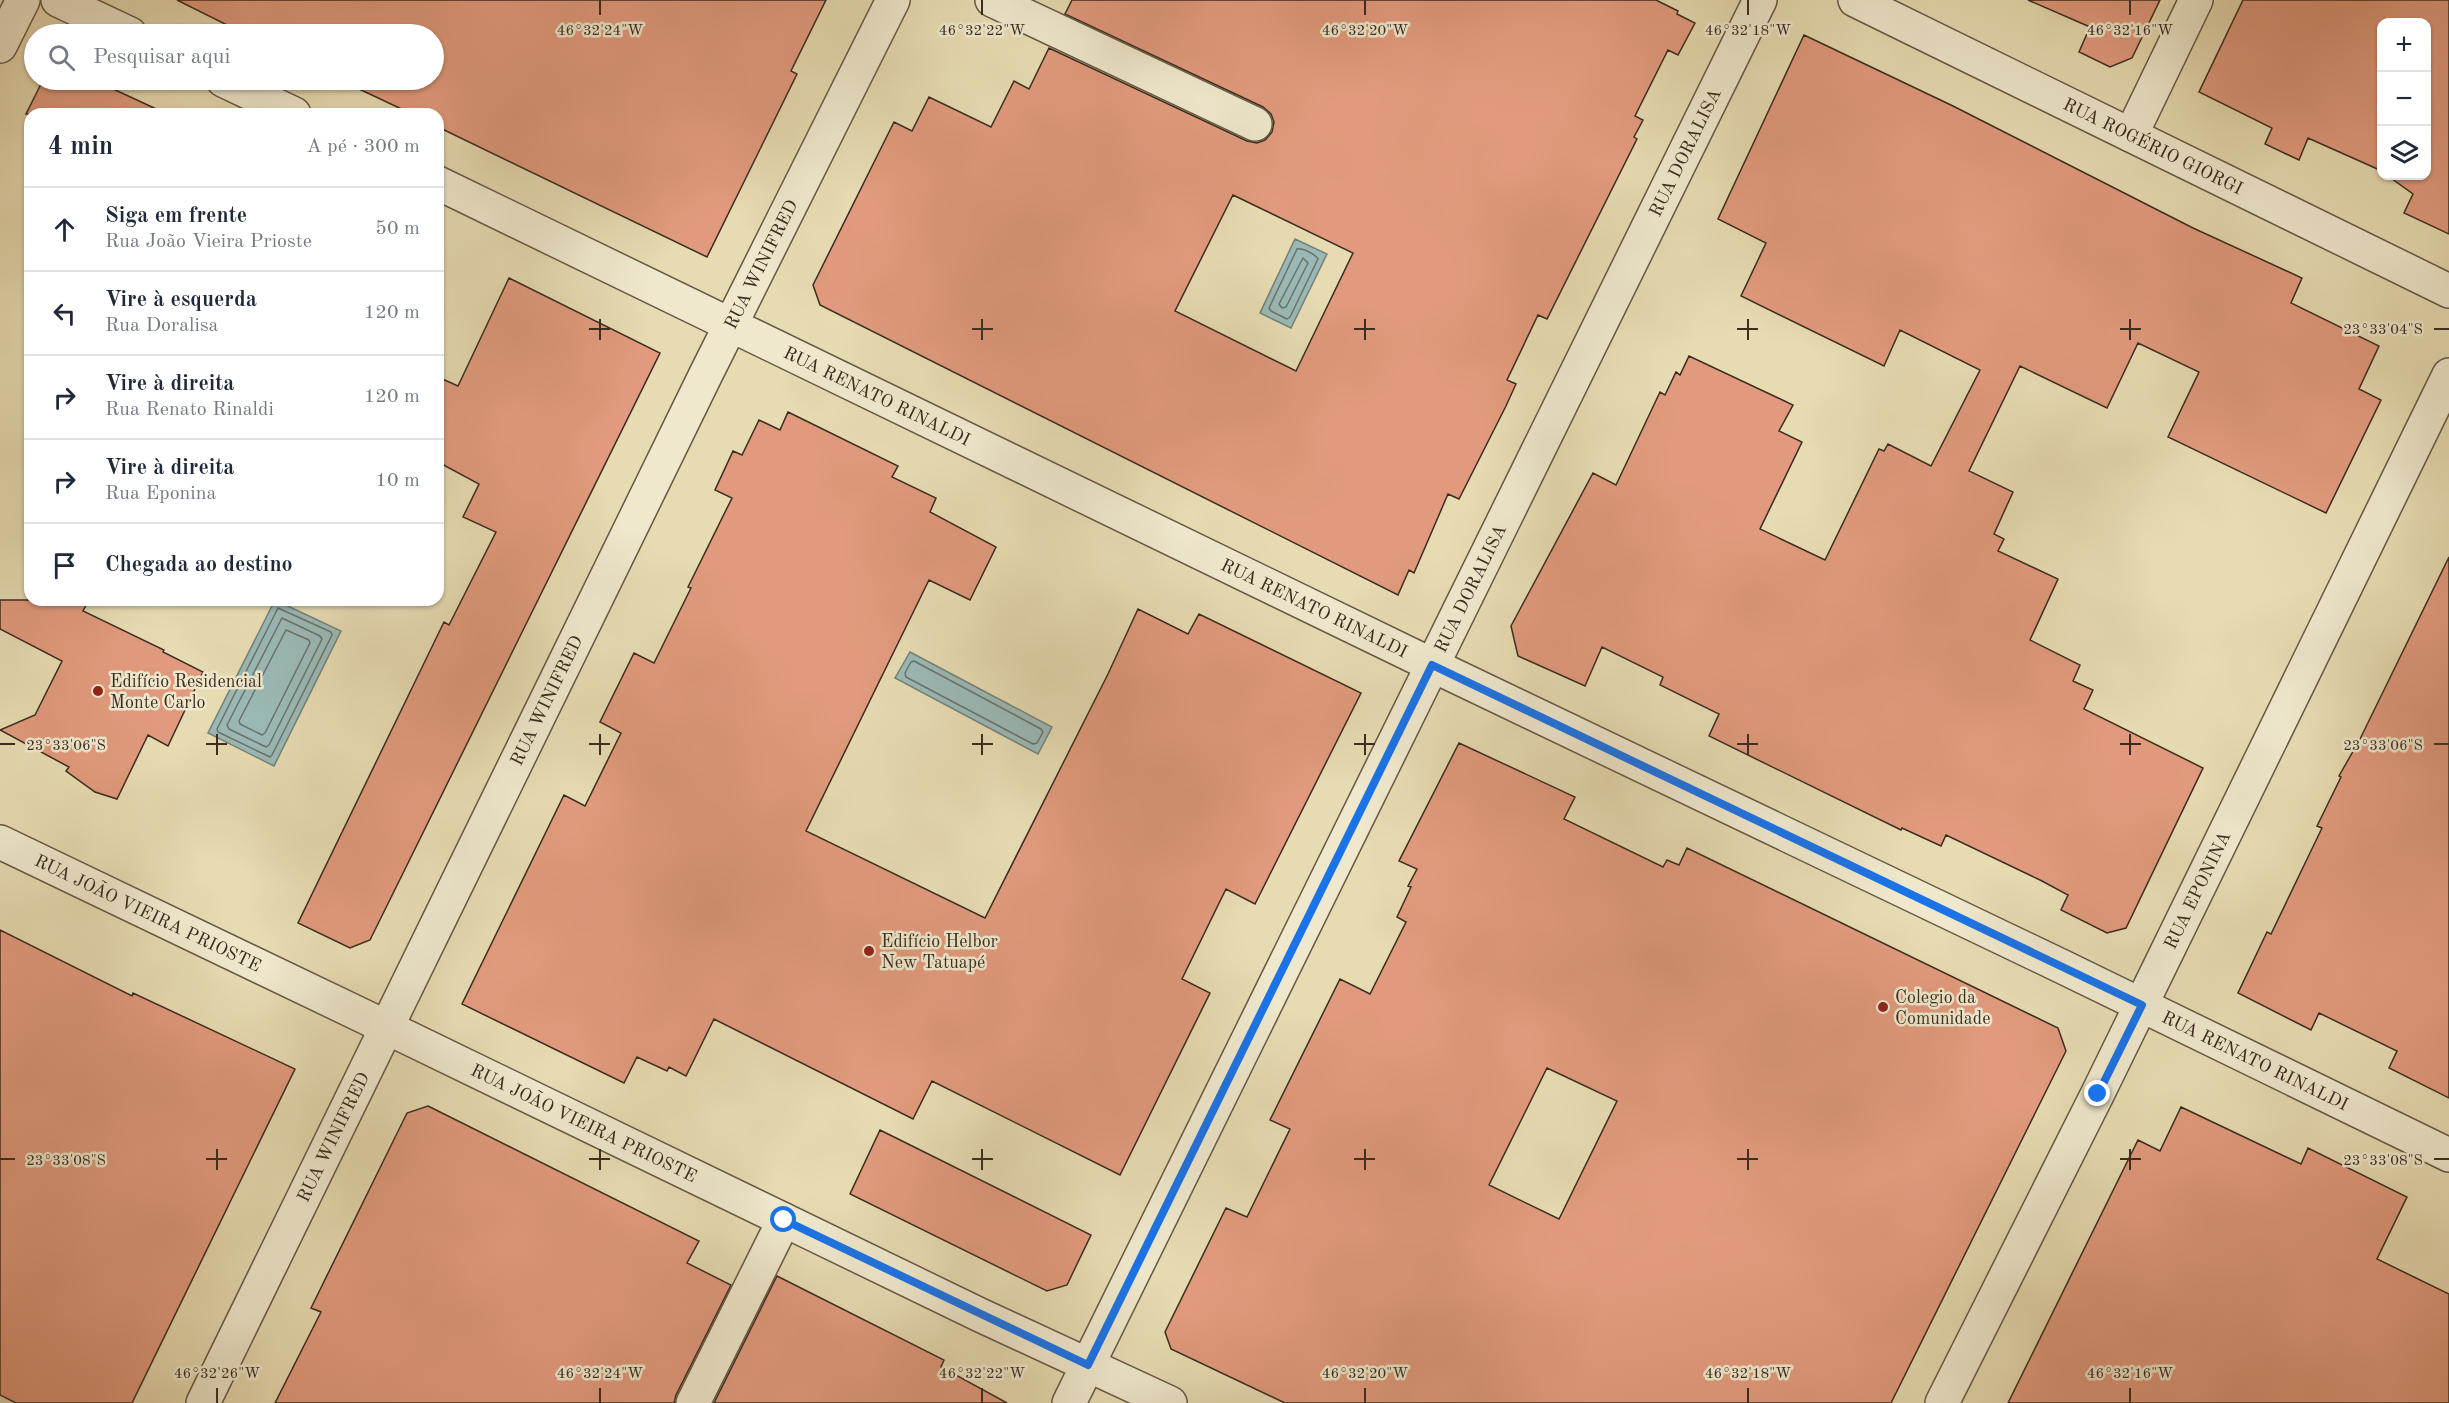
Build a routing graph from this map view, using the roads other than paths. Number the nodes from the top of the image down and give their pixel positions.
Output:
1 (22, 0) edge
2 (58, 0) edge
3 (893, 0) edge
4 (992, 0) edge
5 (1760, 0) edge
6 (1855, 0) edge
7 (2196, 0) edge
8 (108, 24) edge
9 (0, 46) edge
10 (244, 90) edge
11 (281, 108) edge
12 (1255, 124) dead end
13 (2132, 135) junction
14 (444, 186) edge
15 (2449, 291) edge
16 (730, 325) junction
17 (2449, 375) edge
18 (1432, 665) junction
19 (0, 842) edge
20 (2142, 1005) junction
21 (388, 1028) junction
22 (2449, 1155) edge
23 (784, 1220) junction
24 (1088, 1365) junction
25 (203, 1403) edge
26 (693, 1403) edge
27 (1069, 1403) edge
28 (1170, 1403) edge
29 (1942, 1403) edge

1 - 9 street
2 - 8 street
3 - 16 street, RUA WINIFRED
4 - 12 street
5 - 18 street, RUA DORALISA
6 - 13 street, RUA ROGÉRIO GIORGI
7 - 13 street
10 - 11 street
13 - 15 street, RUA ROGÉRIO GIORGI
14 - 16 street, RUA RENATO RINALDI
16 - 18 street, RUA RENATO RINALDI
16 - 21 street, RUA WINIFRED
17 - 20 street, RUA EPONINA
18 - 20 street, RUA RENATO RINALDI
18 - 24 street, RUA DORALISA
19 - 21 street, RUA JOÃO VIEIRA PRIOSTE
20 - 22 street, RUA RENATO RINALDI
20 - 29 street, RUA EPONINA
21 - 23 street, RUA JOÃO VIEIRA PRIOSTE
21 - 25 street, RUA WINIFRED
23 - 24 street, RUA JOÃO VIEIRA PRIOSTE
23 - 26 street
24 - 27 street, RUA DORALISA
24 - 28 street, RUA JOÃO VIEIRA PRIOSTE

